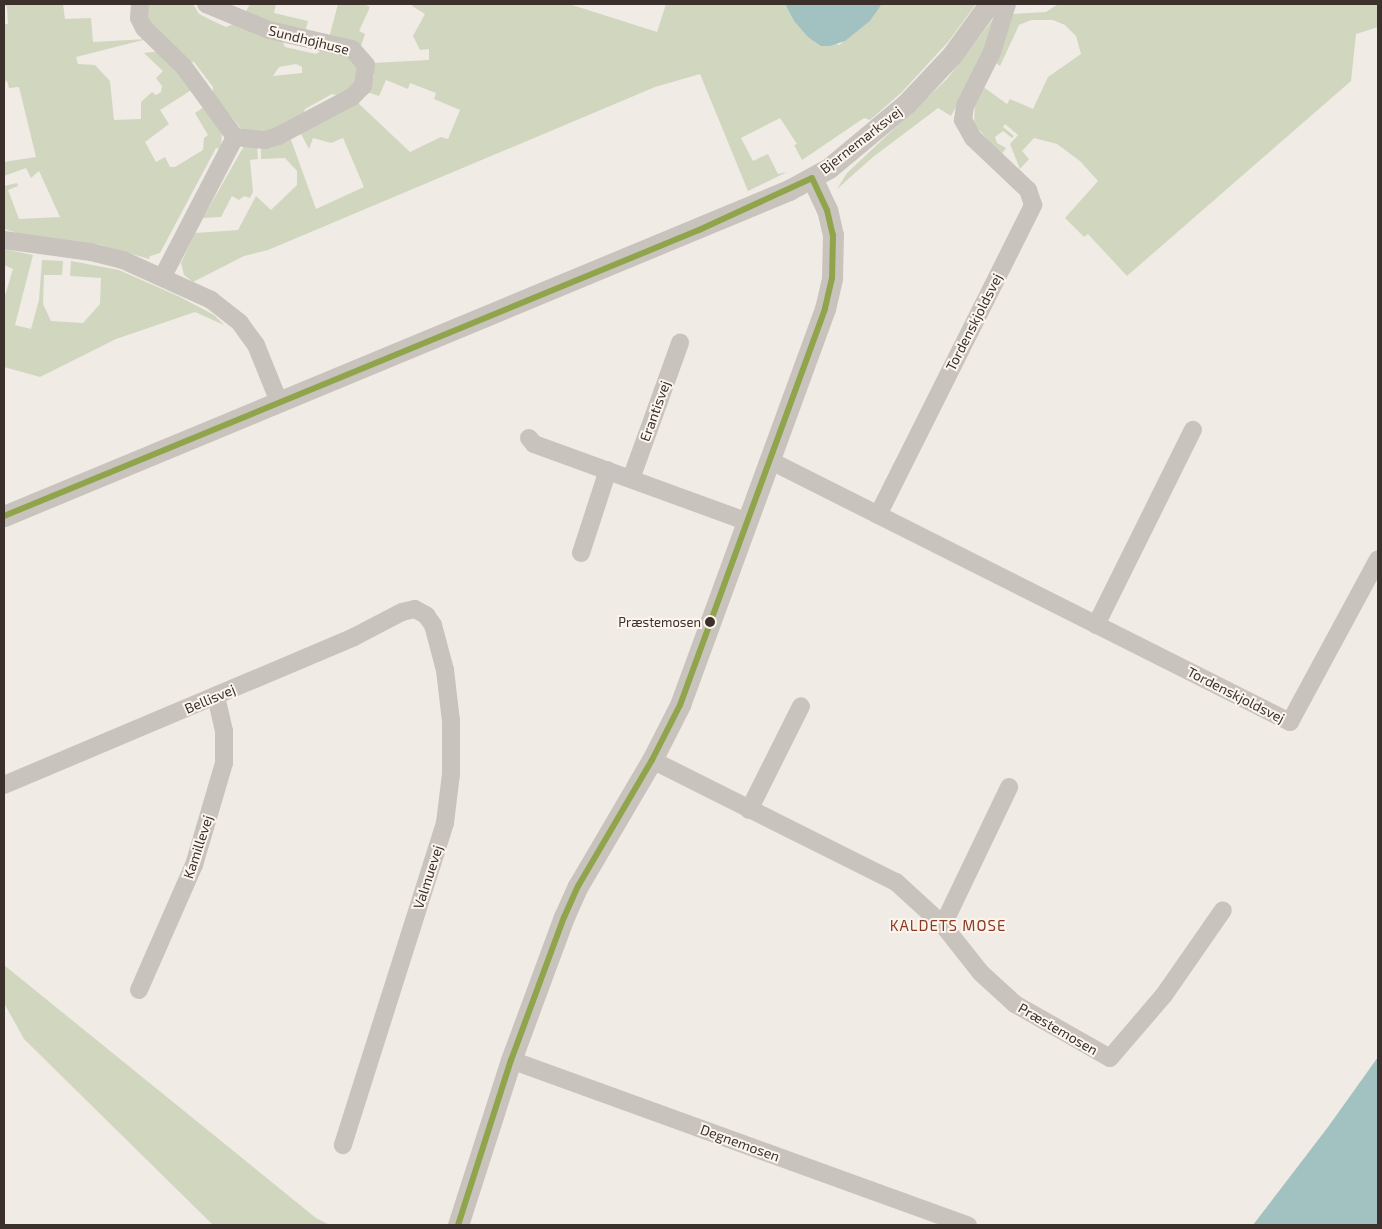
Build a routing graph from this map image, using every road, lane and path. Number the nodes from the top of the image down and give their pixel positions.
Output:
1 (140, 4) edge
2 (206, 4) edge
3 (989, 4) edge
4 (1007, 4) edge
5 (235, 137) junction
6 (812, 178) junction
7 (4, 240) edge
8 (163, 276) junction
9 (680, 343) dead end
10 (279, 402) junction
11 (1192, 430) dead end
12 (529, 438) dead end
13 (772, 461) junction
14 (608, 470) junction
15 (631, 479) junction
16 (878, 515) junction
17 (4, 516) edge
18 (748, 522) junction
19 (581, 553) dead end
20 (1378, 559) edge
21 (415, 610) joint
22 (1096, 625) junction
23 (216, 697) junction
24 (800, 706) dead end
25 (652, 760) junction
26 (4, 785) edge
27 (1009, 787) dead end
28 (749, 810) junction
29 (1224, 910) dead end
30 (944, 925) junction
31 (139, 990) dead end
32 (511, 1060) junction
33 (343, 1145) dead end
34 (458, 1225) edge
35 (968, 1225) edge

1 - 5 street
2 - 5 street, Sundhøjhuse
3 - 6 street, Bjernemarksvej
4 - 16 street, Tordenskjoldsvej
5 - 8 street
6 - 10 street, Bjernemarksvej
6 - 13 street
7 - 8 street
8 - 10 street
9 - 15 street, Erantisvej
10 - 17 street, Bjernemarksvej
11 - 22 street
12 - 14 street
13 - 16 street, Tordenskjoldsvej
13 - 18 street
14 - 15 street
14 - 19 street
15 - 18 street
16 - 22 street, Tordenskjoldsvej
18 - 25 street
20 - 22 street, Tordenskjoldsvej
21 - 23 street, Bellisvej
21 - 33 street, Valmuevej
23 - 26 street, Bellisvej
23 - 31 street, Kamillevej
24 - 28 street
25 - 28 street, Præstemosen
25 - 32 street
27 - 30 street
28 - 30 street, Præstemosen
29 - 30 street, Præstemosen
32 - 34 street
32 - 35 street, Degnemosen

